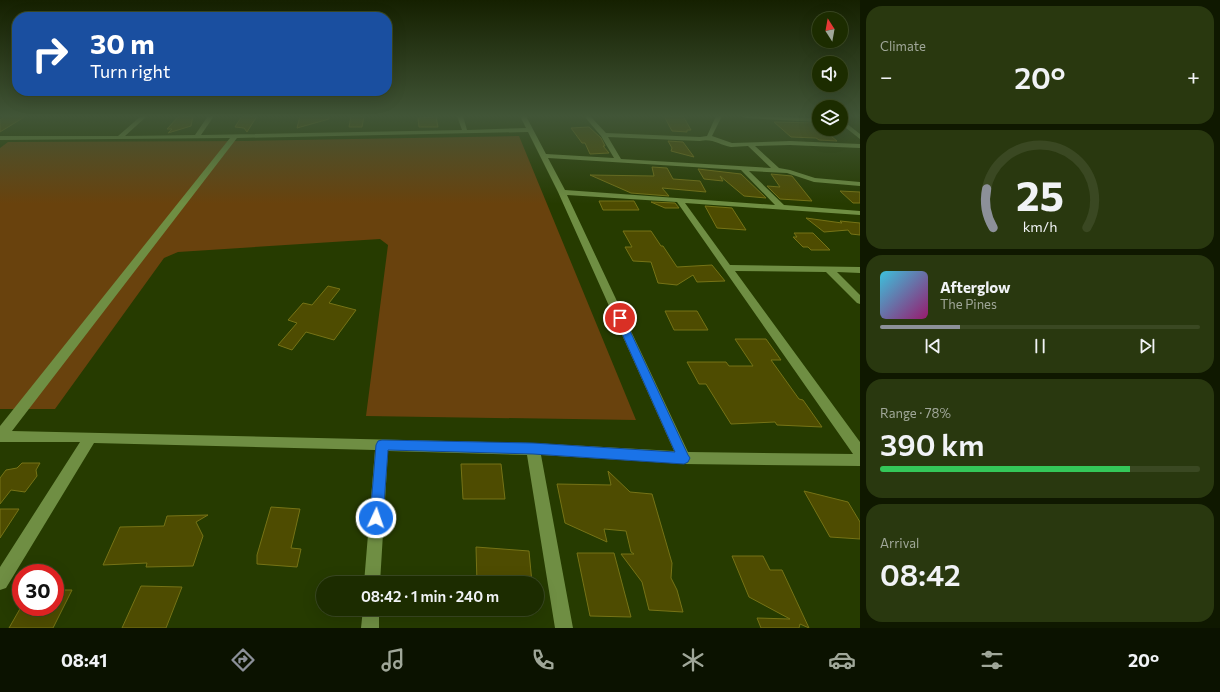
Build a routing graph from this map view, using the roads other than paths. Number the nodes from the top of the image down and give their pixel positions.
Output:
1 (228, 145) edge
2 (538, 145) edge
3 (610, 145) edge
4 (750, 145) edge
5 (844, 145) edge
6 (860, 146) edge
7 (544, 156) junction
8 (619, 161) junction
9 (744, 169) junction
10 (777, 170) junction
11 (860, 184) edge
12 (562, 192) junction
13 (679, 200) junction
14 (781, 207) junction
15 (860, 213) edge
16 (729, 268) junction
17 (829, 270) junction
18 (860, 270) edge
19 (860, 301) edge
20 (0, 436) edge
21 (91, 437) junction
22 (382, 445) junction
23 (533, 449) junction
24 (860, 453) edge
25 (684, 458) junction
26 (860, 460) edge
27 (372, 576) edge
28 (0, 582) edge
29 (371, 616) edge
30 (370, 628) edge
31 (564, 628) edge

1 - 20 street
2 - 7 street
3 - 8 street
4 - 10 street
5 - 6 street
7 - 8 street
7 - 12 street
8 - 9 street
9 - 10 street
9 - 14 street
10 - 11 street
12 - 13 street
12 - 25 street
13 - 14 street
13 - 16 street
14 - 15 street
16 - 17 street
16 - 24 street
17 - 18 street
17 - 19 street
20 - 21 street
21 - 22 street
21 - 28 street
22 - 23 street
22 - 27 street
23 - 25 street
23 - 31 street
25 - 26 street
29 - 30 street

